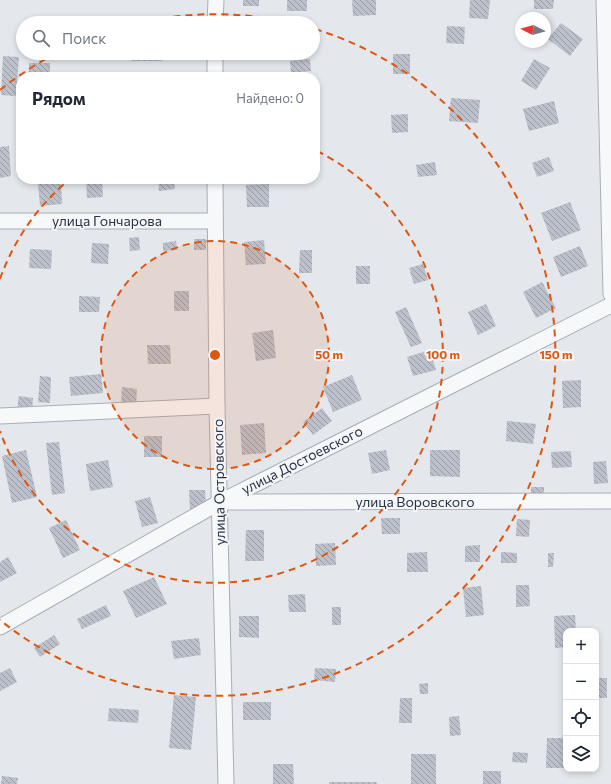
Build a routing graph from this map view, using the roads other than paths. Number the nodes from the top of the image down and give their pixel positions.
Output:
1 (216, 0) edge
2 (604, 0) edge
3 (216, 16) edge
4 (215, 60) edge
5 (215, 72) edge
6 (215, 184) edge
7 (215, 221) junction
8 (0, 222) edge
9 (611, 294) edge
10 (611, 305) edge
11 (218, 406) junction
12 (0, 416) edge
13 (220, 502) junction
14 (611, 502) edge
15 (0, 627) edge
16 (226, 784) edge

1 - 3 street
2 - 9 street
4 - 5 street
6 - 7 street, улица Островского
7 - 8 street, улица Гончарова
7 - 11 street, улица Островского
10 - 13 street, улица Достоевского
11 - 12 street
11 - 13 street, улица Островского
13 - 14 street, улица Воровского
13 - 15 street, улица Достоевского
13 - 16 street, улица Островского

